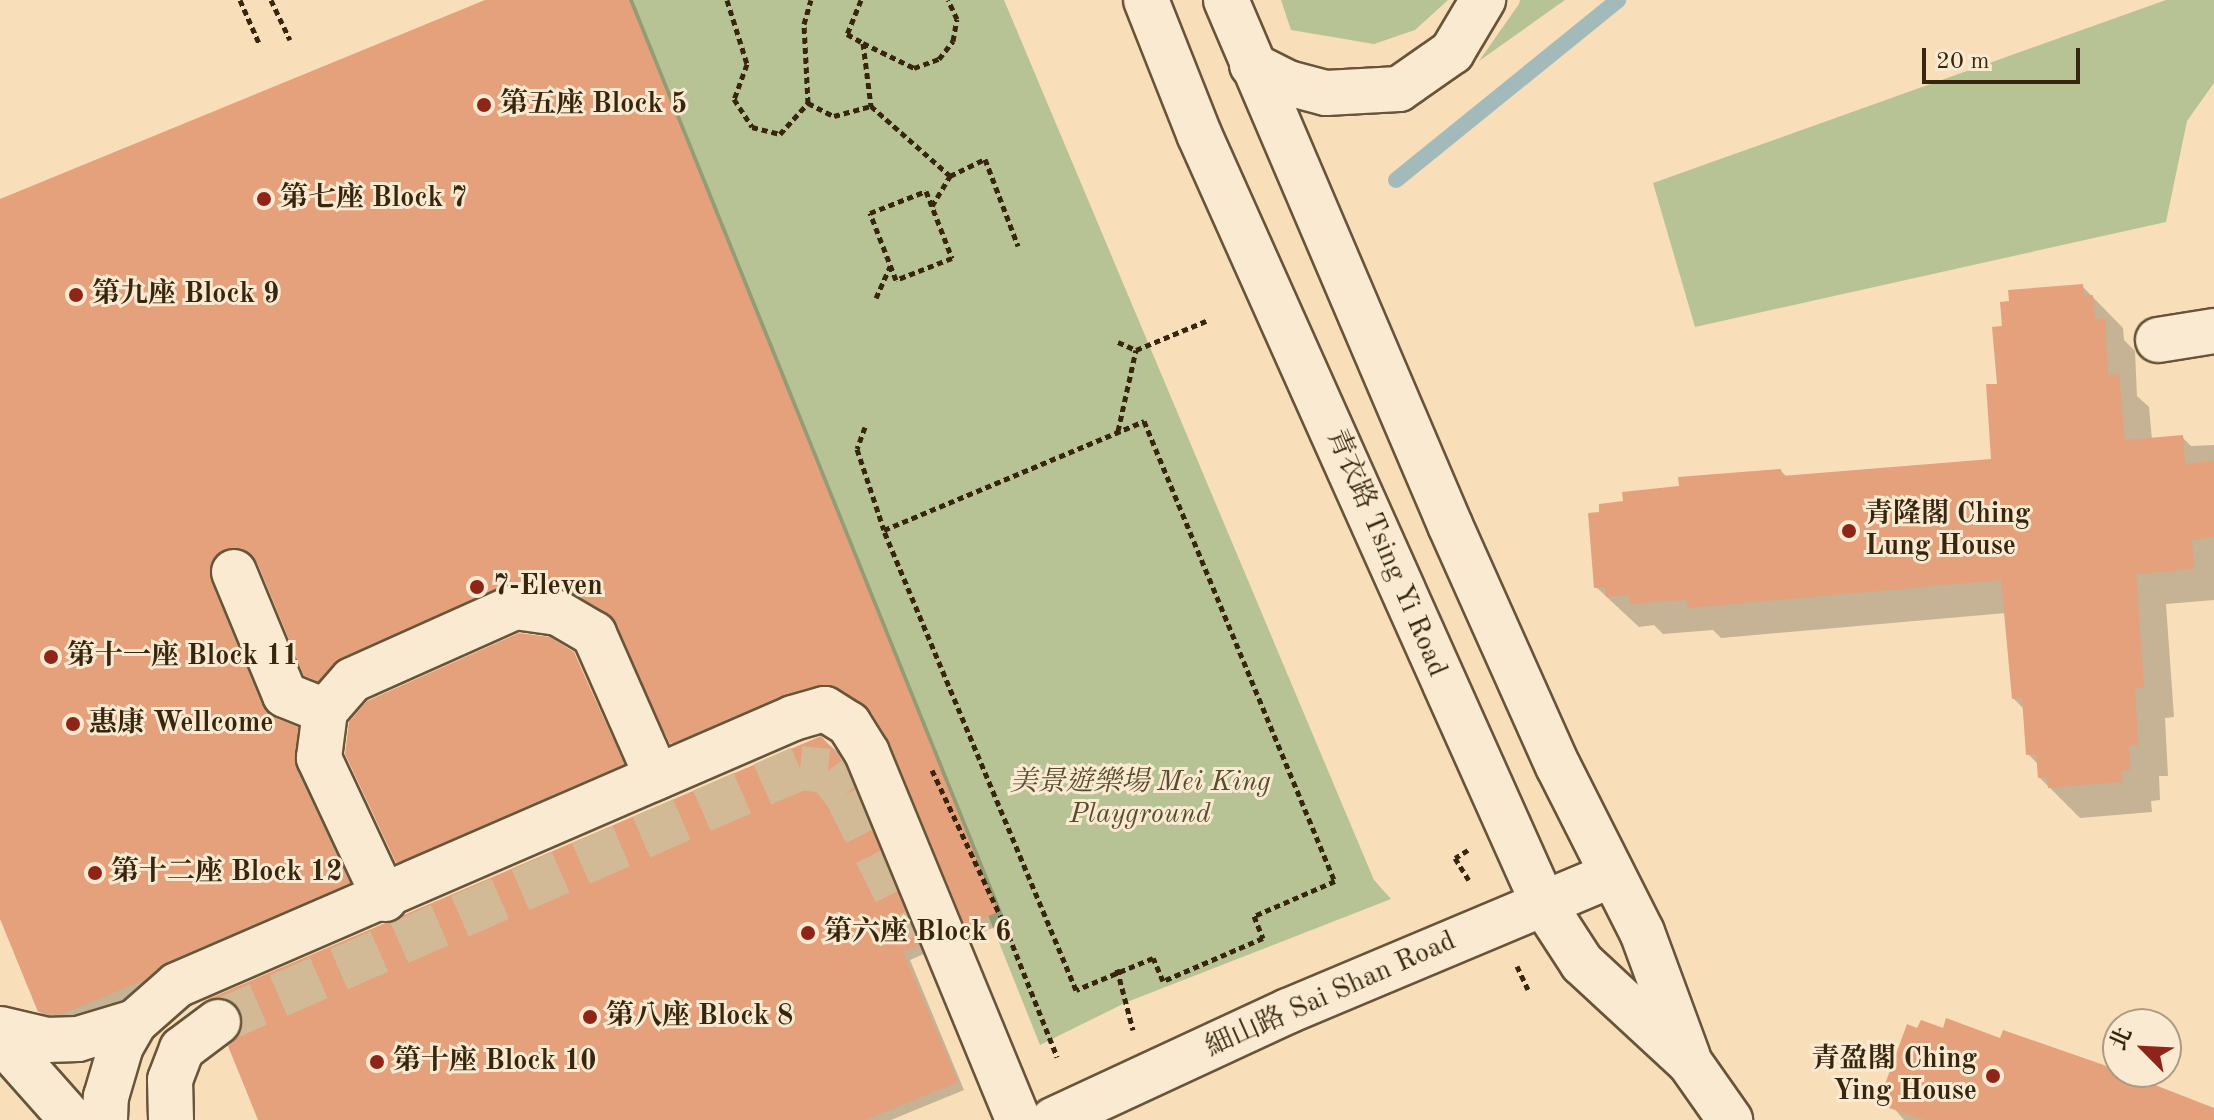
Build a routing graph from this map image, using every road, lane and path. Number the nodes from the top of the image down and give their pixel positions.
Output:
1 (240, 0) edge
2 (271, 0) edge
3 (727, 0) edge
4 (811, 0) edge
5 (861, 0) edge
6 (948, 0) edge
7 (1146, 0) edge
8 (1226, 0) edge
9 (1483, 0) edge
10 (290, 40) dead end
11 (259, 43) dead end
12 (863, 43) junction
13 (1252, 65) junction
14 (808, 103) junction
15 (871, 106) junction
16 (950, 176) junction
17 (931, 207) junction
18 (1018, 246) dead end
19 (890, 265) junction
20 (876, 298) dead end
21 (1206, 321) dead end
22 (2214, 331) edge
23 (2158, 340) dead end
24 (1118, 342) dead end
25 (1136, 350) junction
26 (865, 427) dead end
27 (1118, 431) junction
28 (884, 530) junction
29 (234, 572) dead end
30 (325, 711) junction
31 (657, 777) junction
32 (958, 825) dead end
33 (1611, 875) junction
34 (385, 899) junction
35 (1543, 903) junction
36 (1117, 969) junction
37 (135, 1022) junction
38 (218, 1022) tunnel mouth
39 (0, 1029) edge
40 (1133, 1034) dead end
41 (0, 1039) edge
42 (1057, 1057) dead end
43 (1690, 1063) junction
44 (1062, 1118) edge
45 (72, 1120) edge
46 (105, 1120) edge
47 (171, 1120) edge
48 (1018, 1120) edge
49 (1730, 1120) edge

1 - 11 path
2 - 10 path
3 - 14 path
4 - 14 path
5 - 12 path
6 - 12 path
7 - 35 street, 青衣路 Tsing Yi Road
8 - 13 street, 青衣路 Tsing Yi Road
9 - 13 street
12 - 15 path
13 - 33 street, 青衣路 Tsing Yi Road
14 - 15 path
15 - 16 path
16 - 17 path
16 - 18 path
17 - 19 path
17 - 19 path
19 - 20 path
21 - 25 path
22 - 23 street
24 - 25 path
25 - 27 path
26 - 28 path
27 - 28 path
27 - 36 path
28 - 36 path
29 - 30 street
30 - 31 street
30 - 34 street
31 - 34 street
31 - 48 street
32 - 42 path
33 - 35 street, 細山路 Sai Shan Road
33 - 43 street, 青衣路 Tsing Yi Road
34 - 37 street
35 - 43 street, 青衣路 Tsing Yi Road
35 - 44 street, 細山路 Sai Shan Road
36 - 40 path
37 - 39 street
37 - 46 street
38 - 47 street
41 - 45 street
43 - 49 street, 青衣路 Tsing Yi Road

